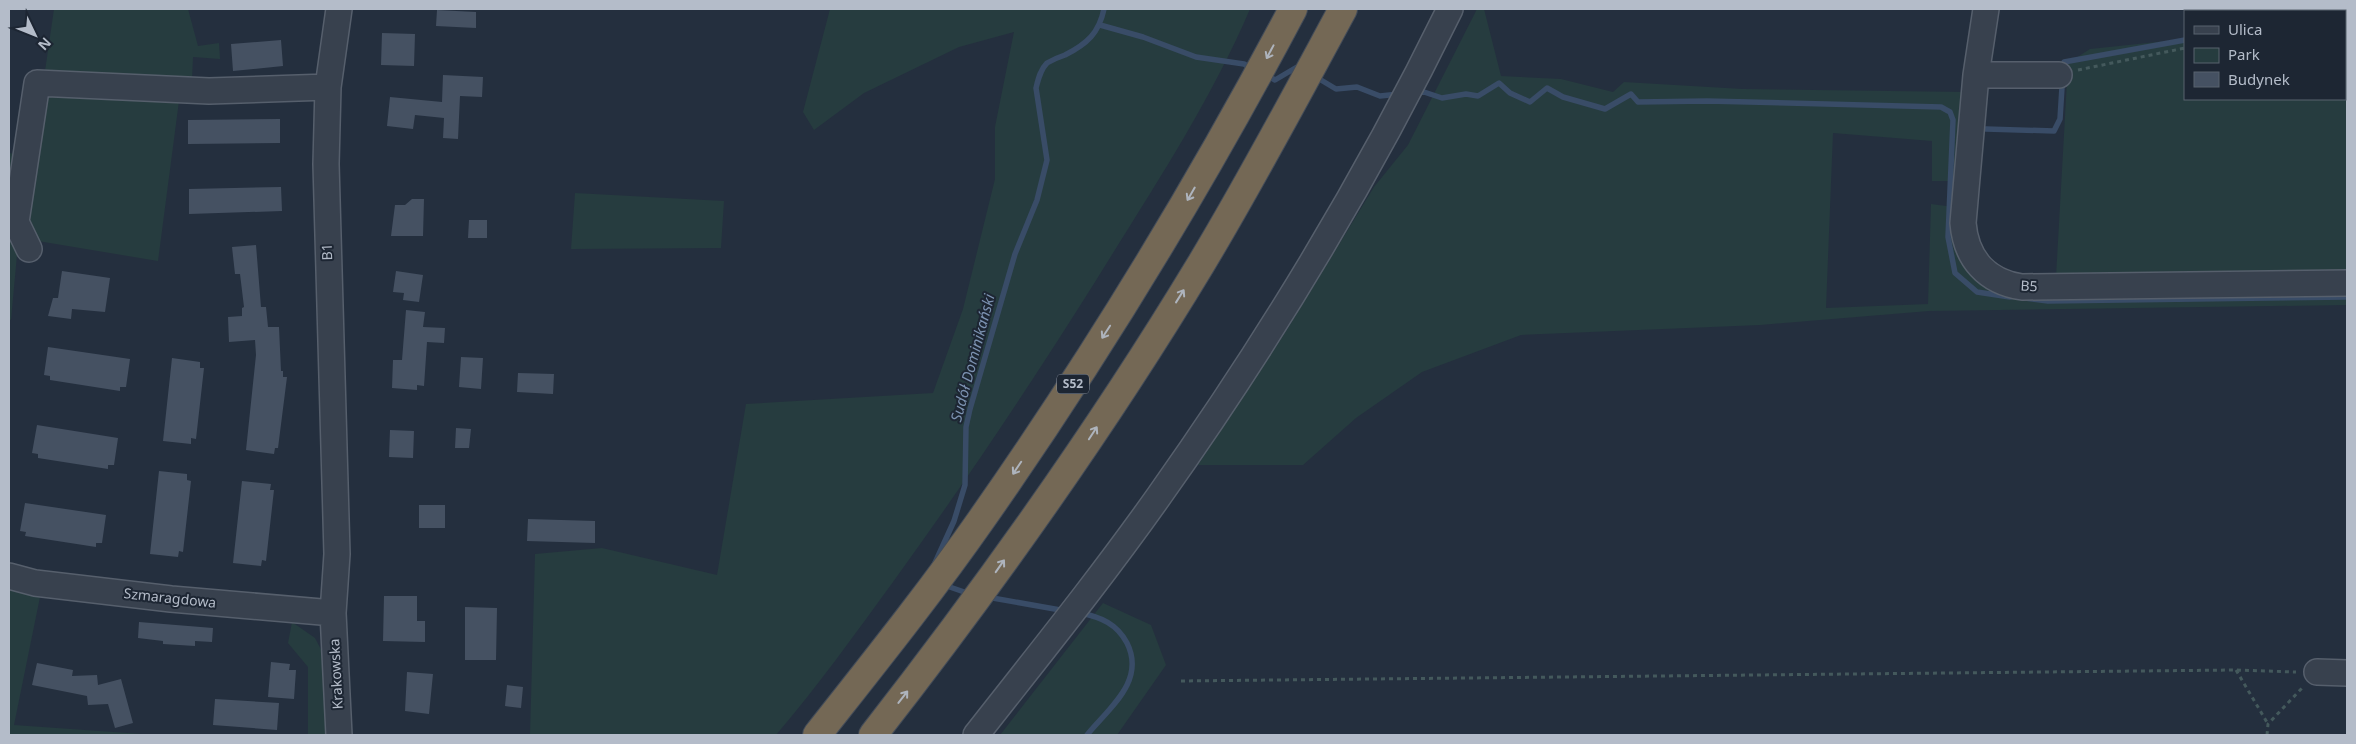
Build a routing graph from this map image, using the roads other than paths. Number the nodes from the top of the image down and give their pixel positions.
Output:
1 (339, 9) edge
2 (1293, 9) edge
3 (1343, 9) edge
4 (1450, 9) edge
5 (1986, 9) edge
6 (1976, 74) junction
7 (2059, 75) road end
8 (328, 87) junction
9 (29, 249) dead end
10 (2347, 283) edge
11 (9, 576) edge
12 (333, 613) junction
13 (2317, 672) road end
14 (2347, 673) edge
15 (339, 735) edge
16 (817, 735) edge
17 (873, 735) edge
18 (976, 735) edge

1 - 8 street, B1
2 -> 16 highway, S52
17 -> 3 highway
4 - 18 street
5 - 6 street, B5
6 - 7 street
6 - 10 street, B5
8 - 9 street
8 - 12 street, B1
11 - 12 street, Szmaragdowa
12 - 15 street, Krakowska
13 - 14 street

